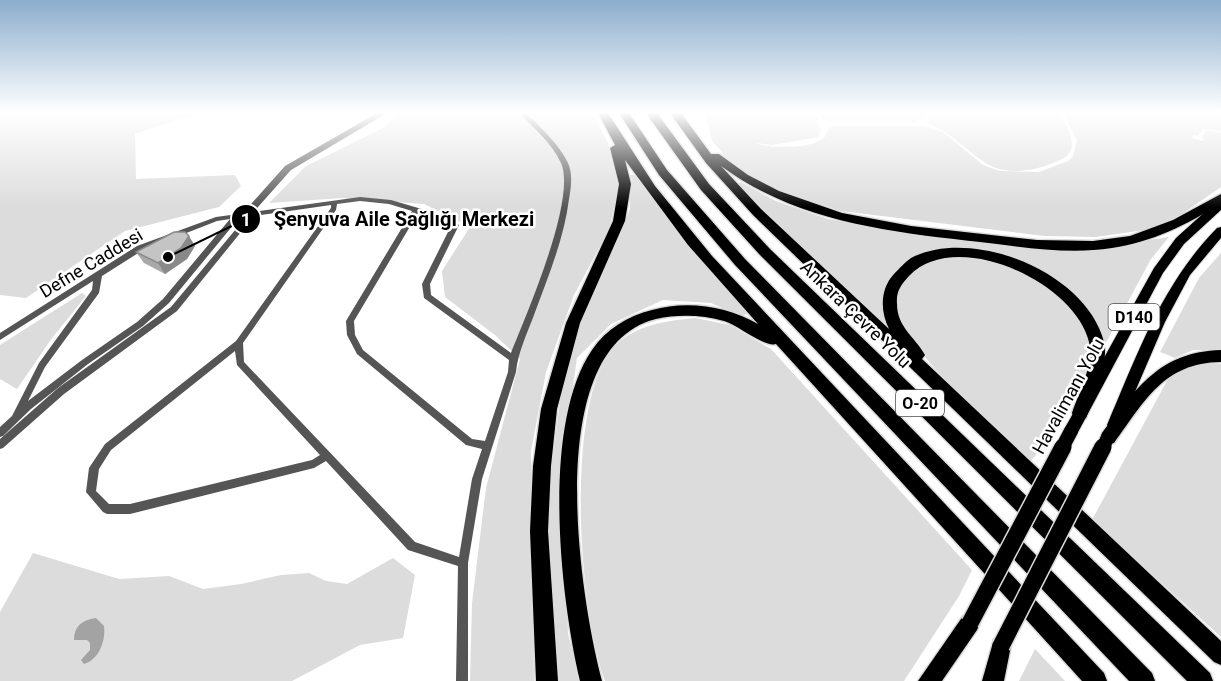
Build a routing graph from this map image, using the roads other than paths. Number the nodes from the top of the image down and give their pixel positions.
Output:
1 (328, 145) edge
2 (552, 145) edge
3 (613, 145) edge
4 (621, 145) edge
5 (645, 145) edge
6 (674, 145) edge
7 (699, 145) edge
8 (704, 145) edge
9 (1221, 198) edge
10 (334, 202) junction
11 (1221, 204) edge
12 (416, 210) junction
13 (245, 215) junction
14 (1221, 231) edge
15 (98, 274) junction
16 (0, 337) edge
17 (239, 343) junction
18 (1221, 356) edge
19 (513, 358) junction
20 (1080, 413) junction
21 (853, 418) junction
22 (13, 421) junction
23 (0, 433) edge
24 (1107, 441) junction
25 (0, 445) edge
26 (487, 446) junction
27 (327, 456) junction
28 (1024, 469) junction
29 (953, 527) junction
30 (463, 563) junction
31 (970, 623) junction
32 (1001, 646) junction
33 (1221, 654) edge
34 (462, 681) edge
35 (547, 681) edge
36 (591, 681) edge
37 (929, 681) edge
38 (941, 681) edge
39 (984, 681) edge
40 (993, 681) edge
41 (1086, 681) edge
42 (1096, 681) edge
43 (1144, 681) edge
44 (1202, 681) edge

1 - 13 street
2 - 19 street
3 - 35 highway
4 - 21 highway
5 - 43 highway, O-20
6 - 44 highway, Ankara Çevre Yolu / O-20
7 - 28 highway
8 - 9 highway
10 - 12 street, Defne Caddesi
10 - 13 street, Defne Caddesi
10 - 17 street
11 - 20 highway, Havalimanı Yolu / D140
12 - 19 street, Defne Caddesi
12 - 26 street
13 - 15 street, Defne Caddesi
13 - 22 street
13 - 25 street
14 - 24 highway, D140
15 - 16 street, Defne Caddesi
15 - 22 street
17 - 27 street
17 - 27 street
18 - 24 highway
19 - 26 street
20 - 28 highway
20 - 31 highway, Havalimanı Yolu / D140, bridge
21 - 29 highway
21 - 36 highway
22 - 23 street
24 - 32 highway, bridge
26 - 30 street
27 - 30 street
28 - 33 highway
29 - 41 highway
29 - 42 highway
30 - 34 street
31 - 37 highway
31 - 38 highway, Havalimanı Yolu
32 - 39 highway
32 - 40 highway

